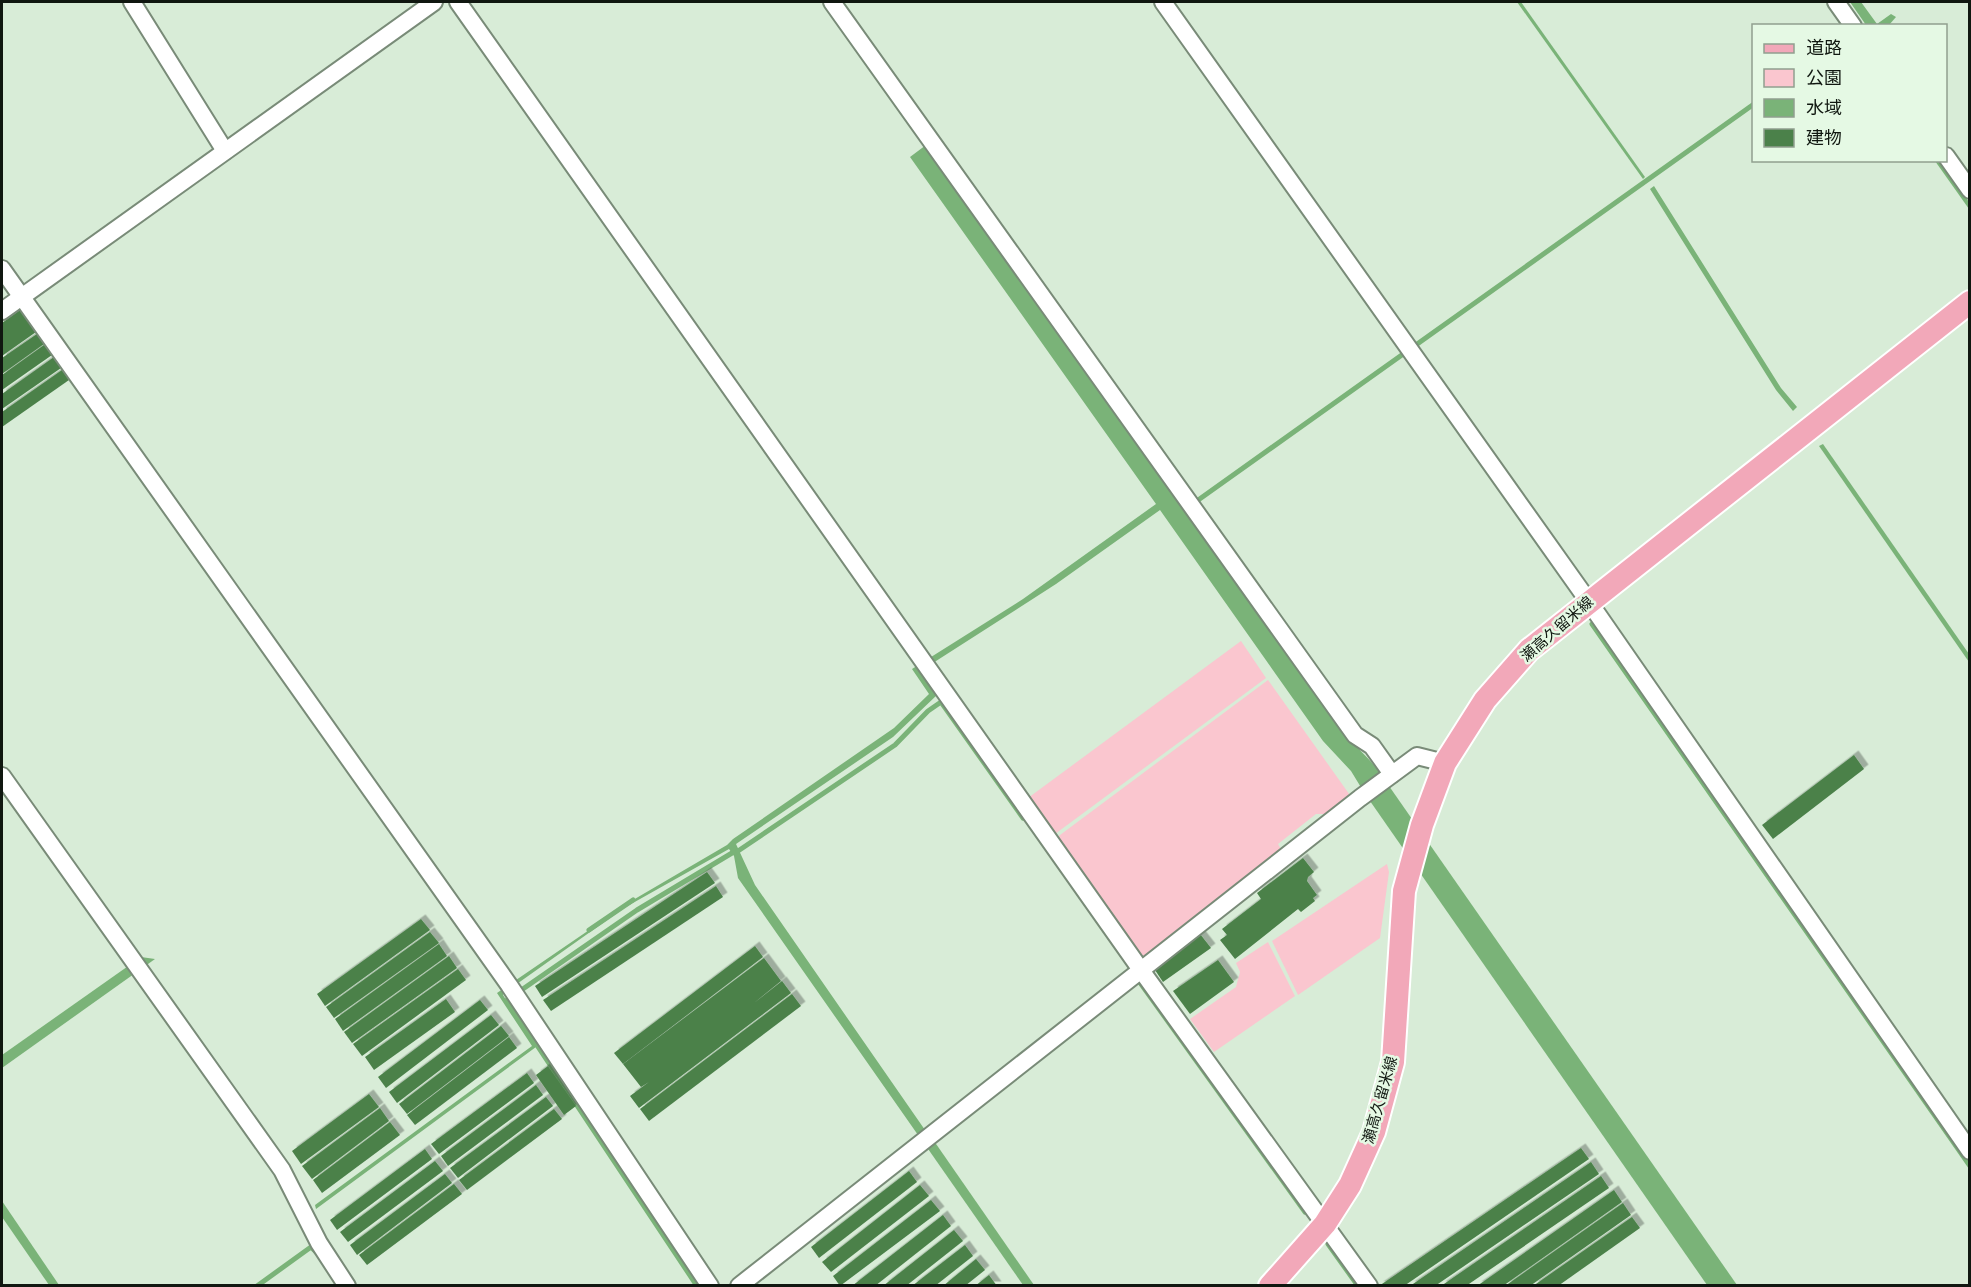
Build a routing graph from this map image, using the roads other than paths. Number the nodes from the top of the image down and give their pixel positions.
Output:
1 (132, 2) edge
2 (434, 2) edge
3 (458, 2) edge
4 (832, 2) edge
5 (1163, 2) edge
6 (1836, 2) edge
7 (1851, 24) edge
8 (225, 151) junction
9 (1947, 157) edge
10 (1970, 190) edge
11 (2, 269) edge
12 (20, 298) junction
13 (1970, 302) edge
14 (2, 310) edge
15 (1589, 602) junction
16 (1445, 763) junction
17 (1392, 774) junction
18 (2, 776) edge
19 (1141, 970) junction
20 (1970, 1151) edge
21 (1325, 1224) junction
22 (347, 1286) edge
23 (710, 1286) edge
24 (739, 1286) edge
25 (1270, 1286) edge
26 (1369, 1286) edge

1 - 8 street
2 - 8 street
3 - 19 street
4 - 17 street
5 - 15 street
6 - 7 street
8 - 12 street
9 - 10 street
11 - 12 street
12 - 14 street
12 - 23 street
13 - 15 main road, 瀬高久留米線
15 - 16 main road, 瀬高久留米線
15 - 20 street
16 - 17 street
16 - 21 main road, 瀬高久留米線
17 - 19 street
18 - 22 street
19 - 21 street
19 - 24 street
21 - 25 main road, 瀬高久留米線
21 - 26 street

